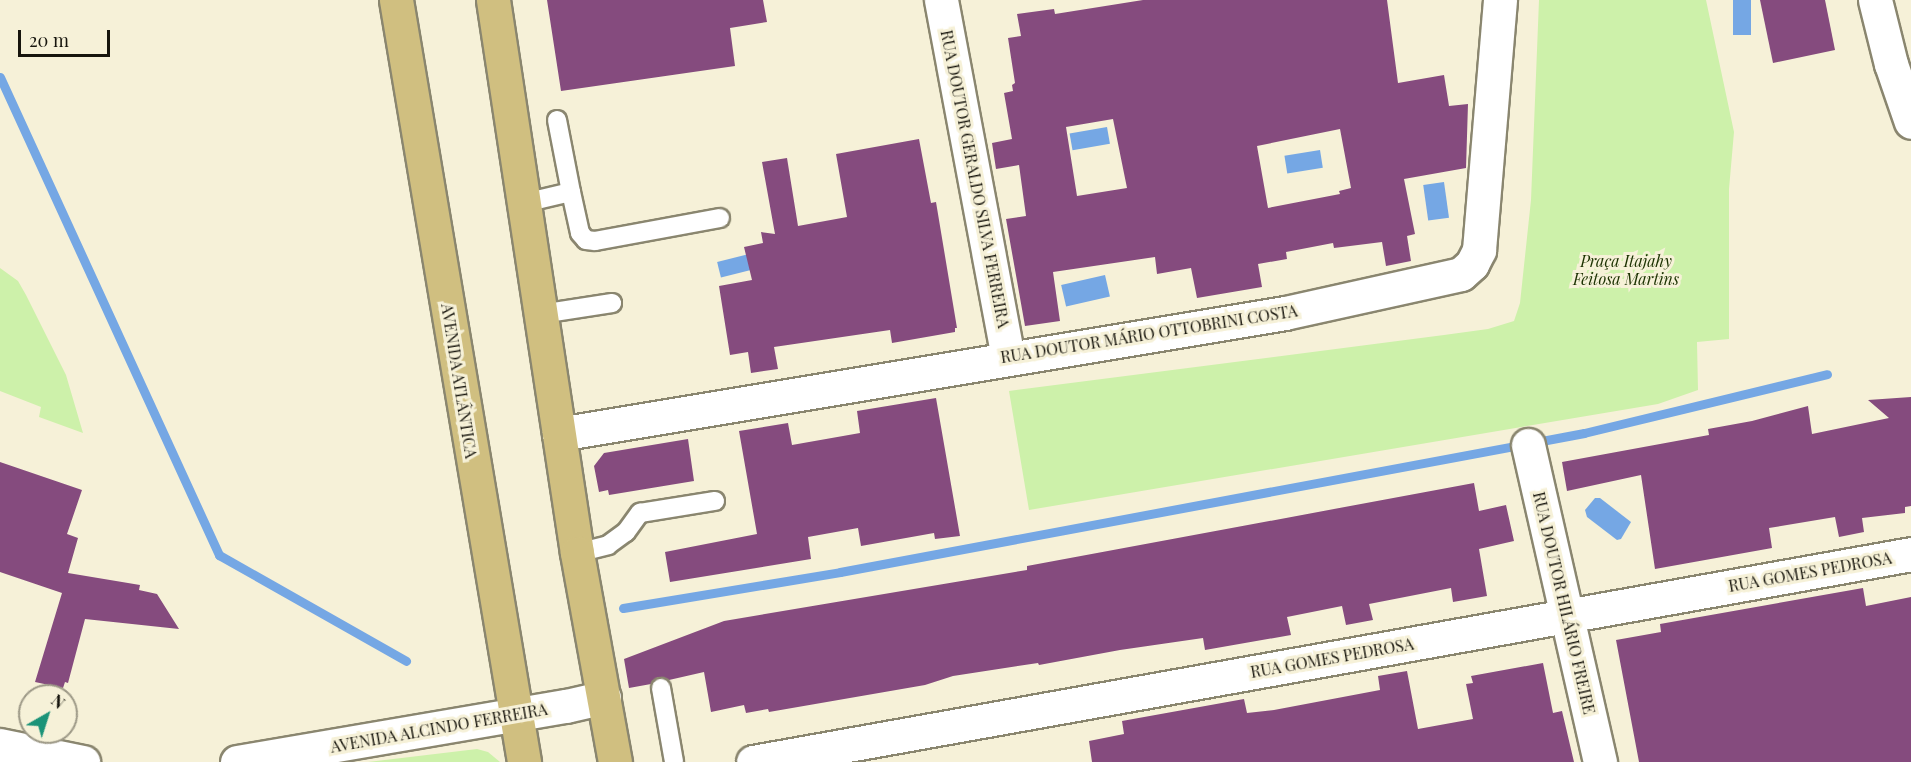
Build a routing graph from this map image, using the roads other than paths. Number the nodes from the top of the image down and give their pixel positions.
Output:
1 (396, 0) edge
2 (493, 0) edge
3 (941, 0) edge
4 (1500, 0) edge
5 (1875, 0) edge
6 (556, 120) dead end
7 (1911, 122) edge
8 (571, 192) junction
9 (524, 203) junction
10 (720, 218) dead end
11 (612, 303) dead end
12 (541, 314) junction
13 (1008, 357) junction
14 (559, 434) junction
15 (1528, 445) dead end
16 (715, 501) dead end
17 (577, 553) junction
18 (1911, 554) edge
19 (1569, 615) junction
20 (661, 688) dead end
21 (604, 697) junction
22 (516, 714) junction
23 (0, 745) edge
24 (83, 762) edge
25 (237, 762) edge
26 (524, 762) edge
27 (615, 762) edge
28 (674, 762) edge
29 (753, 762) edge
30 (1600, 762) edge

1 - 22 main road, AVENIDA ATLÂNTICA
2 - 9 main road
3 - 13 street, RUA DOUTOR GERALDO SILVA FERREIRA
4 - 13 street, RUA DOUTOR MÁRIO OTTOBRINI COSTA
5 - 7 street
6 - 8 lane
8 - 9 lane
8 - 10 lane
9 - 12 main road
11 - 12 lane
12 - 14 main road
13 - 14 street, RUA DOUTOR MÁRIO OTTOBRINI COSTA
14 - 17 main road
15 - 19 street, RUA DOUTOR HILÁRIO FREIRE
16 - 17 lane
17 - 21 main road
18 - 19 street, RUA GOMES PEDROSA
19 - 29 street, RUA GOMES PEDROSA
19 - 30 street, RUA DOUTOR HILÁRIO FREIRE
20 - 28 lane
21 - 22 street, AVENIDA ALCINDO FERREIRA
21 - 27 main road
22 - 25 street, AVENIDA ALCINDO FERREIRA
22 - 26 main road, AVENIDA ATLÂNTICA
23 - 24 street

